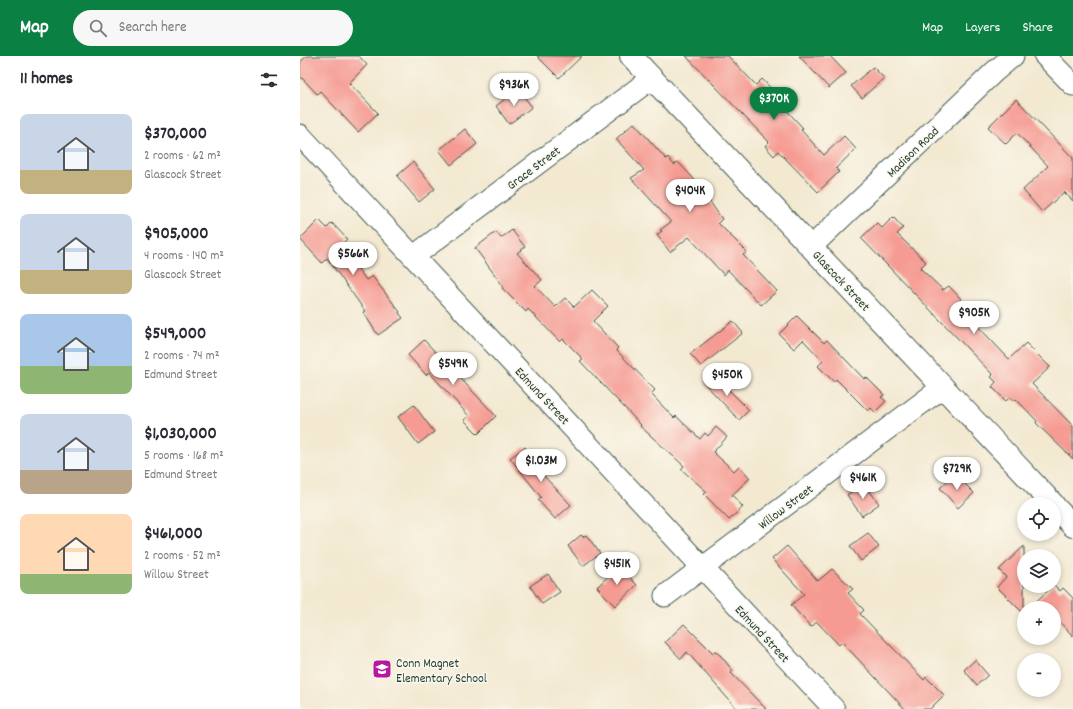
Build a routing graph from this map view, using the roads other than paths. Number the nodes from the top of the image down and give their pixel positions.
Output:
1 (631, 56) edge
2 (1013, 56) edge
3 (1045, 56) edge
4 (652, 78) junction
5 (1073, 86) edge
6 (300, 135) edge
7 (811, 247) junction
8 (414, 256) junction
9 (943, 388) junction
10 (1045, 497) edge
11 (1061, 513) edge
12 (1073, 526) edge
13 (703, 568) junction
14 (665, 596) dead end
15 (834, 709) edge

1 - 4 street, Glascock Street
2 - 7 street, Madison Road
3 - 5 street
4 - 7 street, Glascock Street
4 - 8 street, Grace Street
6 - 8 street, Edmund Street
7 - 9 street, Glascock Street
8 - 13 street, Edmund Street
9 - 10 street, Glascock Street
9 - 13 street, Willow Street
11 - 12 street, Glascock Street
13 - 14 street, Willow Street
13 - 15 street, Edmund Street

